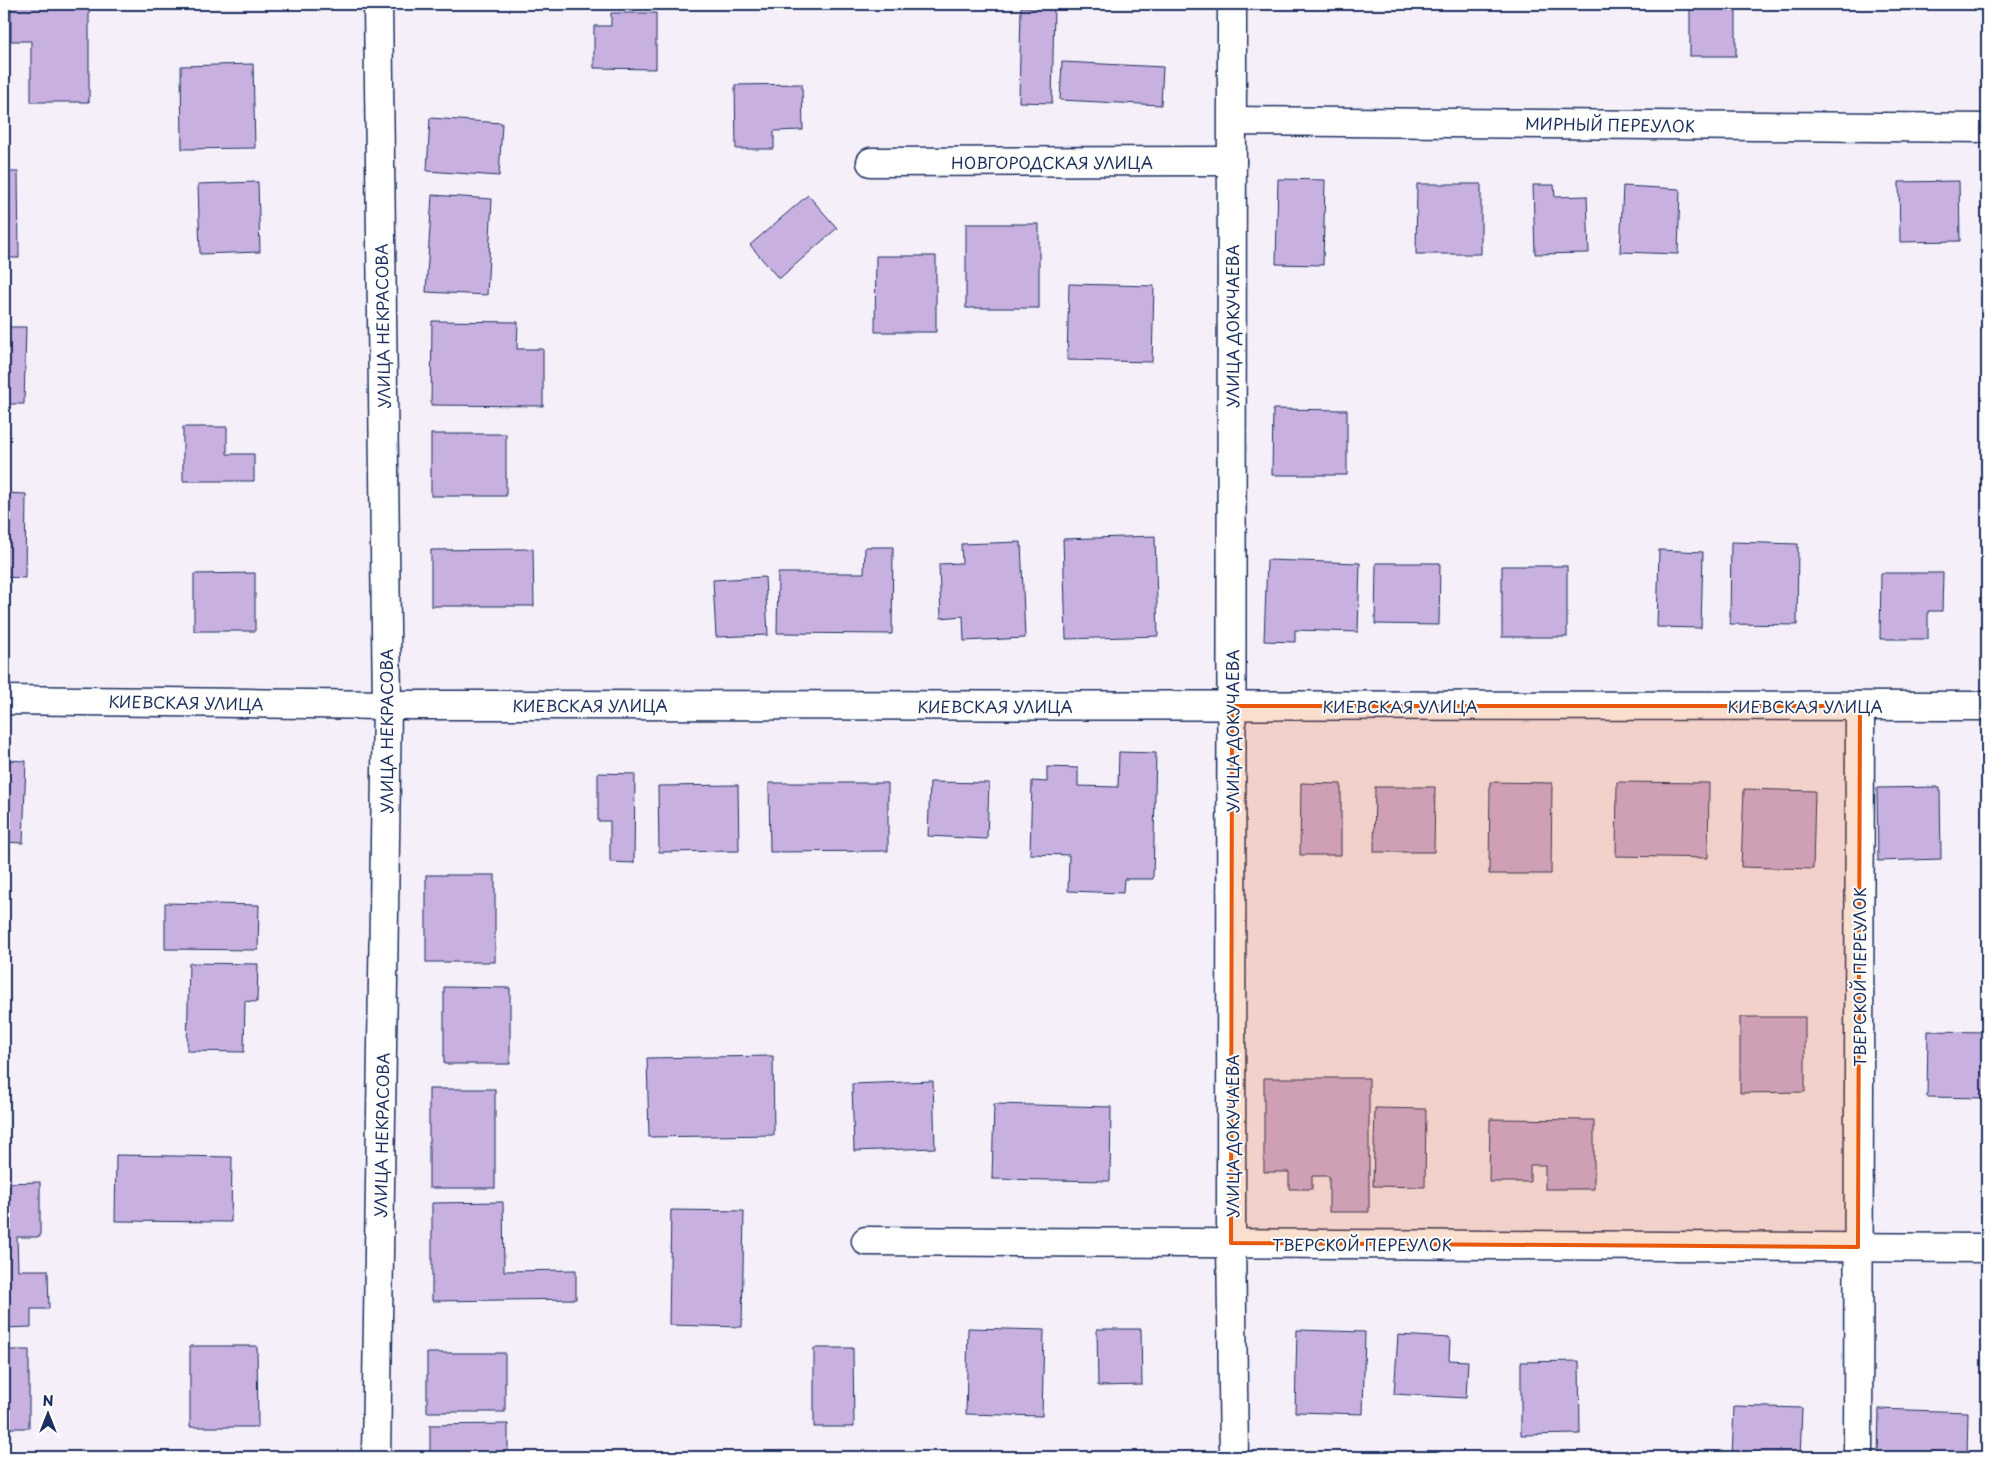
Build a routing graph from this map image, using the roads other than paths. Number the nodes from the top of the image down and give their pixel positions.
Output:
1 (378, 4) edge
2 (1232, 4) edge
3 (1233, 121) junction
4 (1987, 128) edge
5 (1232, 161) junction
6 (871, 162) dead end
7 (4, 700) edge
8 (387, 704) junction
9 (1232, 706) junction
10 (1860, 706) junction
11 (1987, 706) edge
12 (866, 1241) dead end
13 (1232, 1244) junction
14 (1858, 1247) junction
15 (1987, 1248) edge
16 (376, 1457) edge
17 (1234, 1457) edge
18 (1858, 1457) edge

1 - 8 street, УЛИЦА НЕКРАСОВА
2 - 3 street, УЛИЦА ДОКУЧАЕВА
3 - 4 street, МИРНЫЙ ПЕРЕУЛОК
3 - 5 street, УЛИЦА ДОКУЧАЕВА
5 - 6 street, НОВГОРОДСКАЯ УЛИЦА
5 - 9 street, УЛИЦА ДОКУЧАЕВА
7 - 8 street, КИЕВСКАЯ УЛИЦА
8 - 9 street, КИЕВСКАЯ УЛИЦА
8 - 16 street, УЛИЦА НЕКРАСОВА
9 - 10 street, КИЕВСКАЯ УЛИЦА
9 - 13 street, УЛИЦА ДОКУЧАЕВА
10 - 11 street, КИЕВСКАЯ УЛИЦА
10 - 14 street, ТВЕРСКОЙ ПЕРЕУЛОК
12 - 13 street, ТВЕРСКОЙ ПЕРЕУЛОК
13 - 14 street, ТВЕРСКОЙ ПЕРЕУЛОК
13 - 17 street, УЛИЦА ДОКУЧАЕВА
14 - 15 street, ТВЕРСКОЙ ПЕРЕУЛОК
14 - 18 street, ТВЕРСКОЙ ПЕРЕУЛОК

